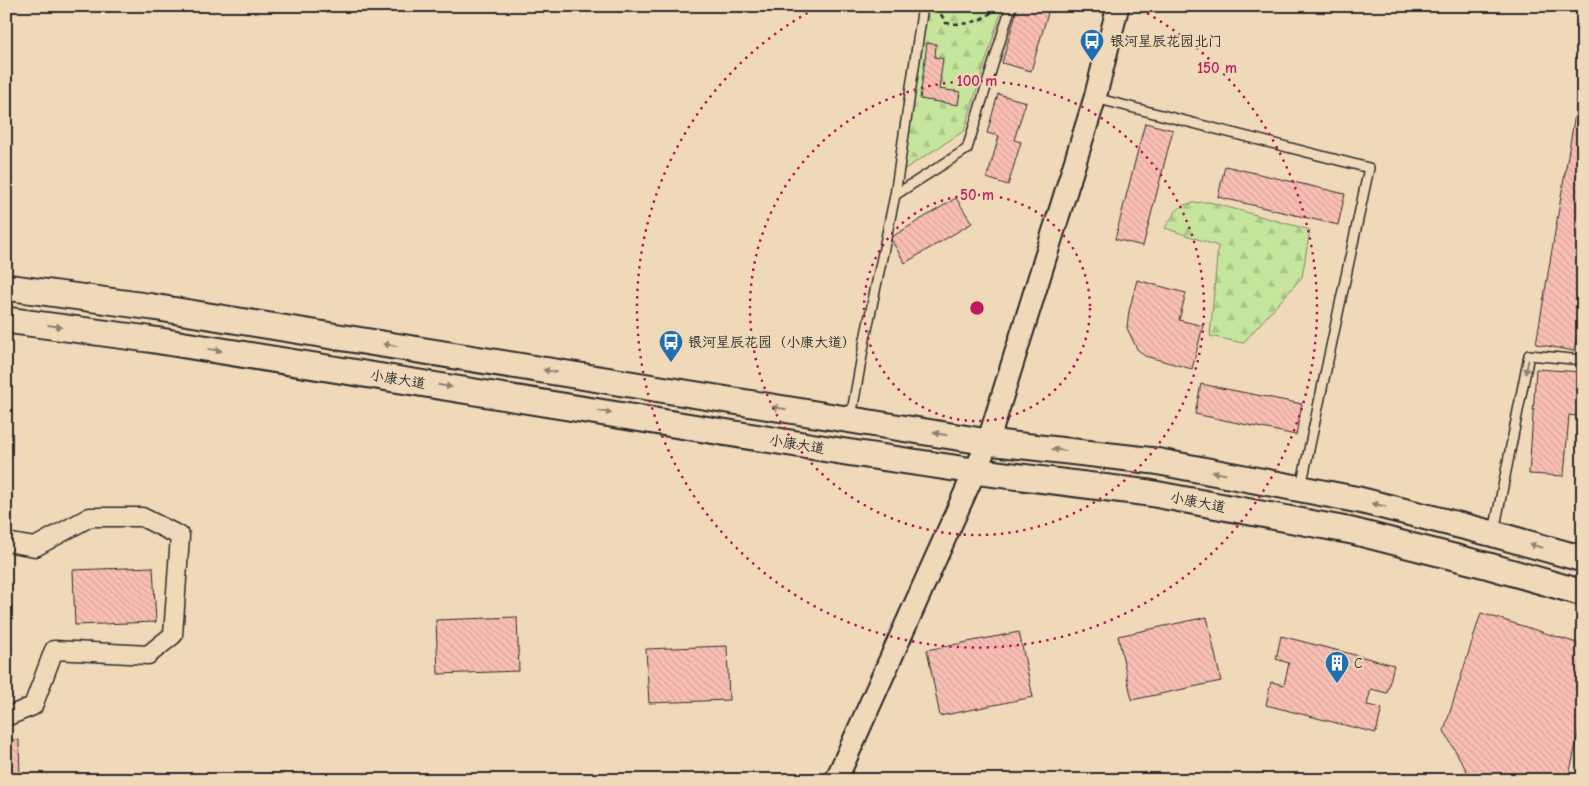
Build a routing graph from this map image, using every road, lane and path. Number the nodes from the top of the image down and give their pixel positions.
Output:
1 (924, 6) edge
2 (939, 6) edge
3 (999, 6) edge
4 (1011, 6) edge
5 (1118, 6) edge
6 (1095, 98) junction
7 (895, 196) junction
8 (6, 287) edge
9 (6, 320) edge
10 (1583, 360) edge
11 (851, 420) junction
12 (988, 442) junction
13 (974, 471) junction
14 (1301, 488) junction
15 (1494, 534) junction
16 (6, 542) edge
17 (1583, 560) edge
18 (1583, 593) edge
19 (6, 716) edge
20 (836, 780) edge

1 - 7 lane
2 - 3 path
4 - 7 lane
5 - 6 street
6 - 12 street
6 - 14 lane
7 - 11 lane
11 -> 8 main road
9 -> 13 main road, 小康大道
10 -> 15 lane
12 -> 11 main road
12 - 13 street
14 -> 12 main road
13 - 18 main road, 小康大道
13 - 20 street
15 -> 14 main road
17 -> 15 main road
16 - 19 street

